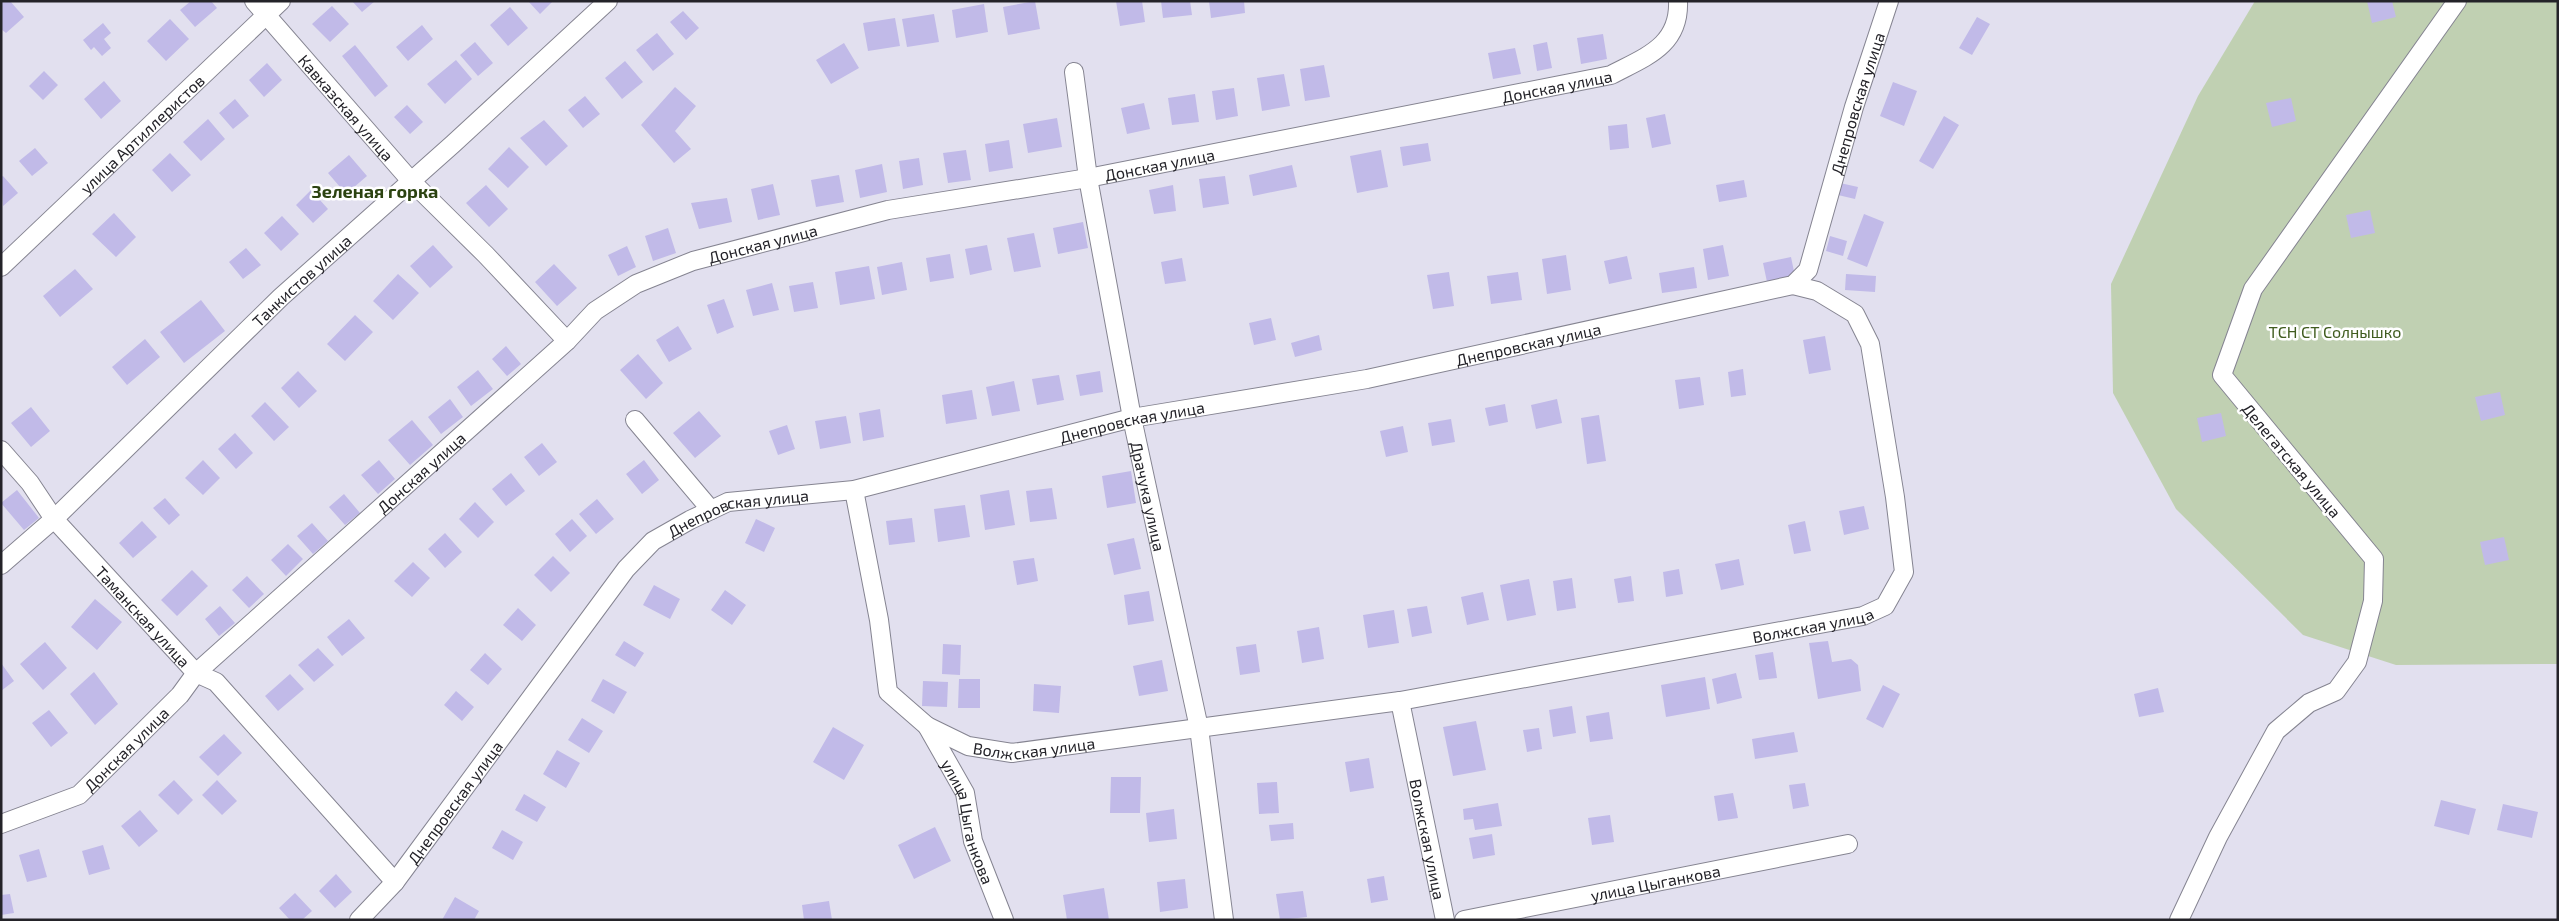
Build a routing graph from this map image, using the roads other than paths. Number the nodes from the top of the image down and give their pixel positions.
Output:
1 (254, 1) edge
2 (281, 1) edge
3 (608, 1) edge
4 (1678, 1) edge
5 (1888, 1) edge
6 (2457, 1) edge
7 (266, 15) junction
8 (1074, 72) dead end
9 (1088, 178) junction
10 (411, 181) junction
11 (1, 267) edge
12 (1793, 285) junction
13 (567, 341) junction
14 (1132, 418) junction
15 (635, 420) dead end
16 (1, 450) edge
17 (854, 490) junction
18 (711, 510) junction
19 (54, 519) junction
20 (1, 565) edge
21 (196, 674) junction
22 (1400, 701) junction
23 (927, 726) junction
24 (1199, 728) junction
25 (1, 824) edge
26 (1848, 844) dead end
27 (395, 882) junction
28 (359, 920) edge
29 (1004, 920) edge
30 (1224, 920) edge
31 (1445, 920) edge
32 (1464, 920) edge
33 (2179, 920) edge

1 - 7 street, Кавказская улица
2 - 7 street, улица Артиллеристов
3 - 10 street, Танкистов улица
4 - 9 street, Донская улица
5 - 12 street, Днепровская улица
6 - 33 street, Делегатская улица
7 - 10 street, Кавказская улица
7 - 11 street, улица Артиллеристов
8 - 9 street, Драчука улица
9 - 13 street, Донская улица
9 - 14 street, Драчука улица
10 - 13 street, Кавказская улица
10 - 19 street, Танкистов улица
12 - 14 street, Днепровская улица
12 - 22 street, Волжская улица
13 - 21 street, Донская улица
14 - 17 street, Днепровская улица
14 - 24 street, Драчука улица
15 - 18 street
16 - 19 street, Таманская улица
17 - 18 street, Днепровская улица
17 - 23 street, Волжская улица
18 - 27 street, Днепровская улица
19 - 20 street, Танкистов улица
19 - 21 street, Таманская улица
21 - 25 street, Донская улица
21 - 27 street, Таманская улица
22 - 24 street, Волжская улица
22 - 31 street, Волжская улица
23 - 24 street, Волжская улица
23 - 29 street, улица Цыганкова
24 - 30 street, Драчука улица
26 - 32 street, улица Цыганкова
27 - 28 street, Днепровская улица

